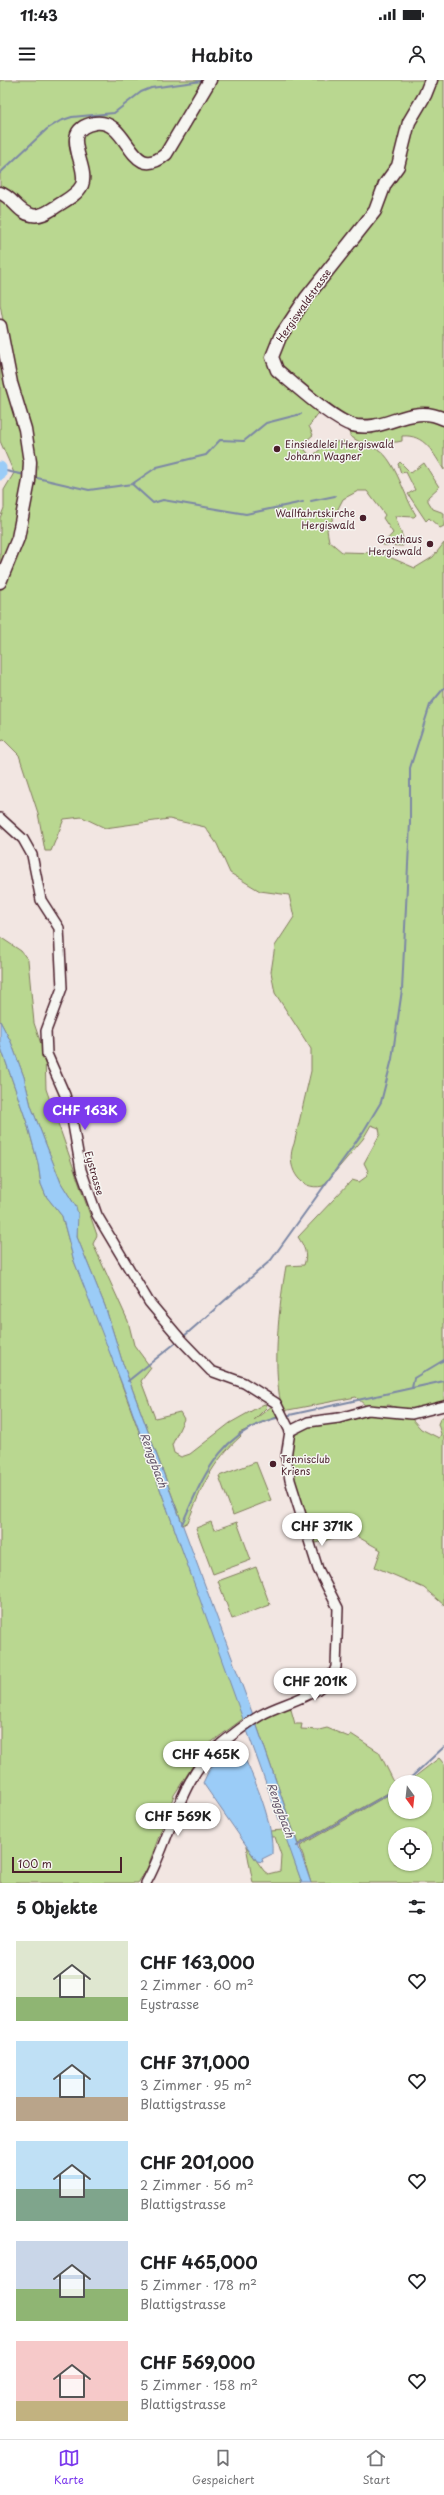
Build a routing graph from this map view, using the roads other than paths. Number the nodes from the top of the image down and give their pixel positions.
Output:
1 (210, 80) edge
2 (431, 80) edge
3 (0, 193) edge
4 (0, 326) edge
5 (444, 419) edge
6 (0, 582) edge
7 (0, 818) edge
8 (444, 1406) edge
9 (290, 1430) junction
10 (146, 1883) edge

1 - 3 street
2 - 5 street, Hergiswaldstrasse
4 - 6 street
7 - 9 street, Eystrasse
8 - 9 street
9 - 10 street

